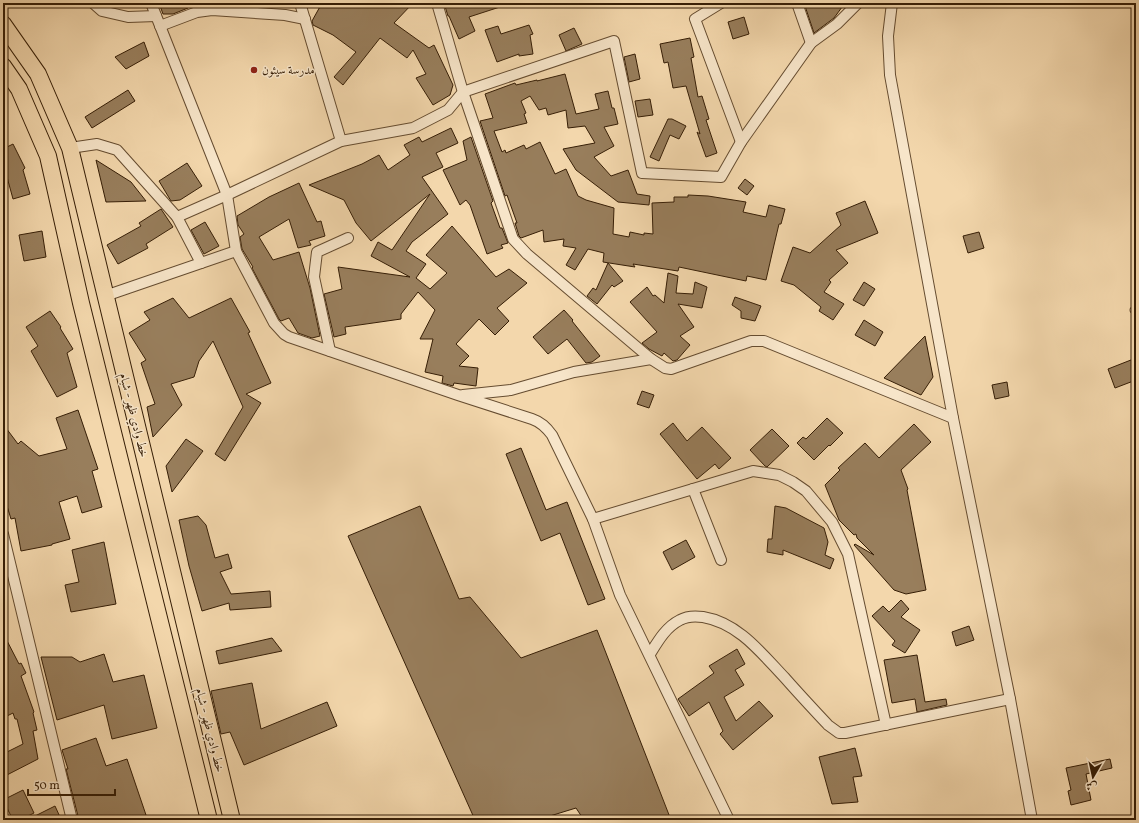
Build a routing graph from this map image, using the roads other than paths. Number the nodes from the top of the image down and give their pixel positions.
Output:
1 (93, 3) edge
2 (151, 3) edge
3 (300, 3) edge
4 (437, 3) edge
5 (721, 3) edge
6 (797, 3) edge
7 (858, 3) edge
8 (892, 3) edge
9 (156, 16) junction
10 (305, 19) junction
11 (3, 24) edge
12 (160, 26) junction
13 (811, 43) junction
14 (3, 66) edge
15 (463, 92) junction
16 (341, 140) junction
17 (742, 142) junction
18 (70, 148) junction
19 (227, 195) junction
20 (177, 217) junction
21 (348, 238) dead end
22 (236, 251) junction
23 (201, 263) junction
24 (105, 296) junction
25 (330, 351) junction
26 (651, 359) junction
27 (458, 395) junction
28 (953, 418) junction
29 (693, 489) junction
30 (593, 519) junction
31 (3, 534) edge
32 (721, 560) dead end
33 (650, 654) junction
34 (1010, 699) junction
35 (886, 725) junction
36 (72, 820) edge
37 (209, 820) edge
38 (232, 820) edge
39 (729, 820) edge
40 (1032, 820) edge

1 - 9 street
2 - 9 street
3 - 10 street
4 - 15 street
5 - 17 street
6 - 13 street
7 - 13 street
8 - 28 street
9 - 12 street
10 - 12 street
10 - 16 street
11 - 18 main road, خط وادي ظهر - شبام
12 - 19 street
13 - 17 street
14 - 37 main road, خط وادي ظهر - شبام
15 - 16 street
15 - 17 street
15 - 26 street
16 - 19 street
18 - 20 street
18 - 24 main road, خط وادي ظهر - شبام
19 - 20 street
19 - 22 street
20 - 23 street
21 - 25 street
22 - 23 street
22 - 25 street
23 - 24 street
24 - 38 main road, خط وادي ظهر - شبام
25 - 27 street
26 - 27 street
26 - 28 street
27 - 30 street
28 - 34 street
29 - 30 street
29 - 32 street
29 - 35 street
30 - 33 street
31 - 36 street
33 - 35 street
33 - 39 street
34 - 35 street
34 - 40 street

